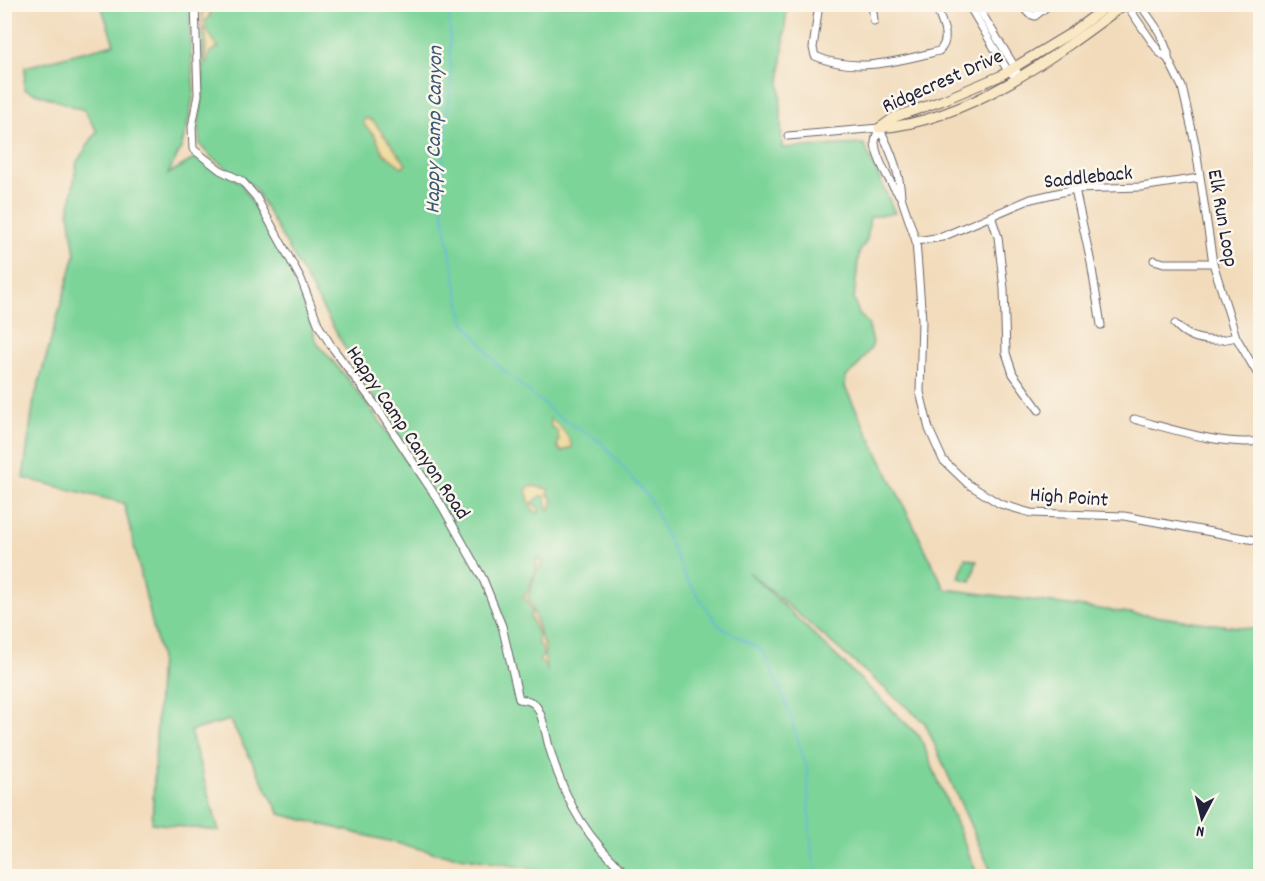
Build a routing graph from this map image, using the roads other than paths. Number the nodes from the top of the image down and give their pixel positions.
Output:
1 (195, 4) edge
2 (819, 4) edge
3 (872, 4) edge
4 (944, 4) edge
5 (968, 4) edge
6 (976, 4) edge
7 (1020, 4) edge
8 (1050, 4) edge
9 (1110, 4) edge
10 (1126, 4) edge
11 (1140, 4) edge
12 (936, 7) edge
13 (874, 21) dead end
14 (1168, 59) junction
15 (1011, 69) junction
16 (1019, 78) junction
17 (879, 128) junction
18 (788, 136) dead end
19 (898, 175) junction
20 (1199, 178) junction
21 (890, 179) junction
22 (1075, 189) junction
23 (901, 197) junction
24 (990, 216) junction
25 (916, 241) junction
26 (1154, 260) dead end
27 (1213, 263) junction
28 (1175, 324) dead end
29 (1101, 325) dead end
30 (1236, 337) junction
31 (1260, 378) edge
32 (1039, 410) dead end
33 (1134, 419) dead end
34 (1260, 441) edge
35 (1260, 541) edge
36 (629, 876) edge

1 - 36 street, Happy Camp Canyon Road
2 - 12 street
3 - 13 street
4 - 12 street
5 - 15 street
6 - 15 street
7 - 8 street
9 - 15 street, Ridgecrest Drive
10 - 14 street, Elk Run Loop
10 - 16 street, Ridgecrest Drive
11 - 14 street, Elk Run Loop
14 - 20 street, Elk Run Loop
15 - 16 street
15 - 17 street, Ridgecrest Drive
16 - 17 street, Ridgecrest Drive
17 - 18 street, Ridgecrest Drive
17 - 19 street, High Point
17 - 21 street, High Point
19 - 21 street
19 - 23 street, High Point
20 - 22 street, Saddleback
20 - 27 street, Elk Run Loop
21 - 23 street, High Point
22 - 24 street, Saddleback
22 - 29 street
23 - 25 street, High Point
24 - 25 street, Saddleback
24 - 32 street
25 - 35 street, High Point
26 - 27 street
27 - 30 street, Elk Run Loop
28 - 30 street
30 - 31 street, Elk Run Loop
33 - 34 street

